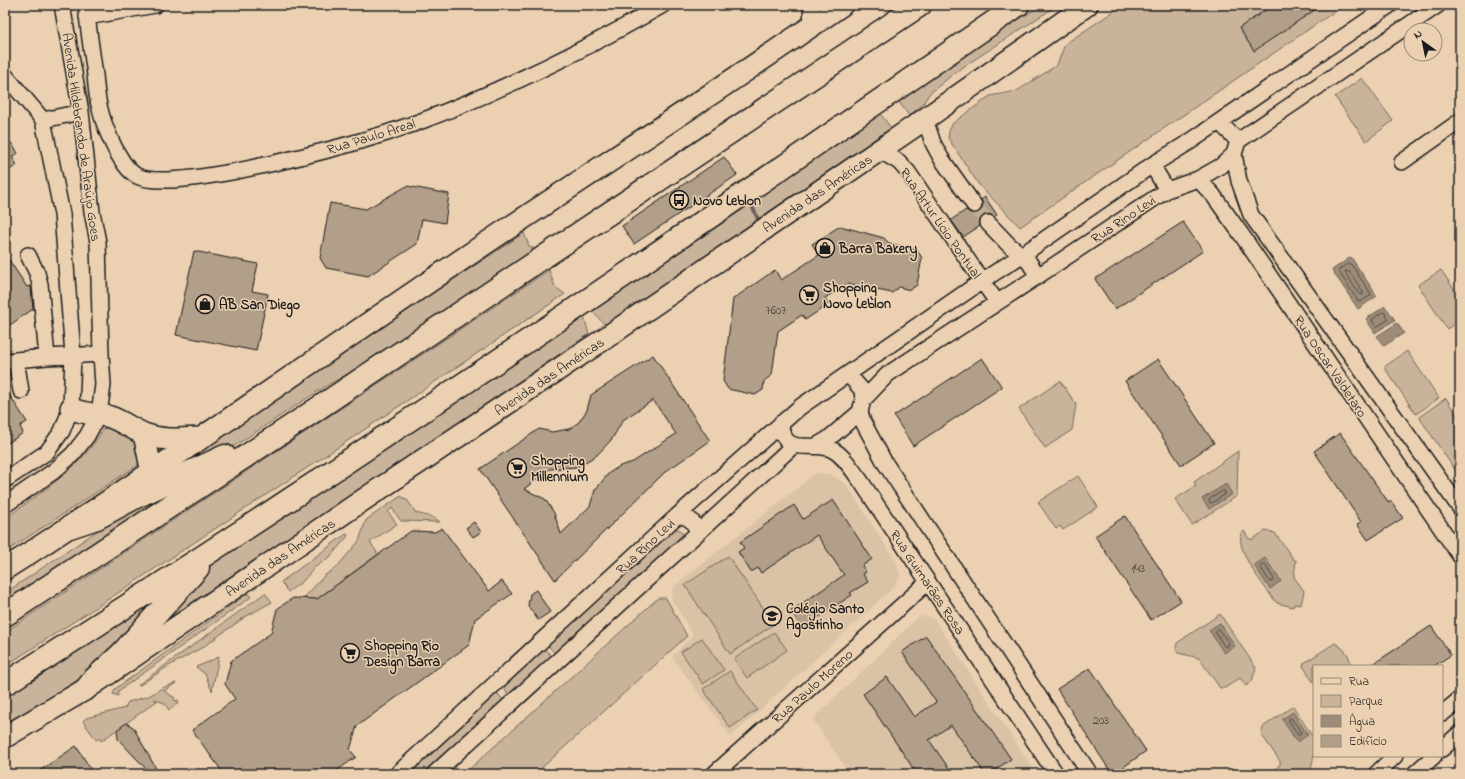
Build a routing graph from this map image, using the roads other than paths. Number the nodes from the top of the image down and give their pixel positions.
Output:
1 (62, 5) edge
2 (155, 5) edge
3 (663, 5) edge
4 (811, 5) edge
5 (842, 5) edge
6 (920, 5) edge
7 (1018, 5) edge
8 (1087, 5) edge
9 (1390, 5) edge
10 (1438, 5) edge
11 (86, 11) edge
12 (812, 26) junction
13 (5, 75) edge
14 (99, 106) joint
15 (82, 112) junction
16 (925, 119) junction
17 (42, 120) junction
18 (1460, 121) edge
19 (1219, 122) junction
20 (1236, 148) junction
21 (879, 150) junction
22 (1402, 162) dead end
23 (1152, 165) junction
24 (1198, 178) junction
25 (1167, 190) junction
26 (974, 205) tunnel mouth
27 (988, 223) tunnel mouth
28 (28, 255) dead end
29 (1022, 255) junction
30 (1038, 276) junction
31 (982, 281) junction
32 (997, 302) junction
33 (101, 354) junction
34 (73, 355) junction
35 (47, 357) junction
36 (11, 360) edge
37 (848, 374) junction
38 (21, 391) dead end
39 (861, 406) junction
40 (71, 408) junction
41 (99, 414) junction
42 (781, 423) junction
43 (293, 425) junction
44 (144, 434) junction
45 (200, 438) junction
46 (794, 445) junction
47 (816, 446) junction
48 (152, 472) junction
49 (5, 480) edge
50 (5, 505) edge
51 (1460, 508) edge
52 (677, 516) junction
53 (70, 527) junction
54 (698, 533) junction
55 (219, 546) junction
56 (1460, 556) edge
57 (5, 569) edge
58 (928, 582) junction
59 (5, 615) edge
60 (5, 684) edge
61 (496, 684) junction
62 (86, 689) junction
63 (1460, 699) edge
64 (514, 701) junction
65 (1443, 713) edge
66 (1460, 732) edge
67 (5, 738) edge
68 (1443, 748) edge
69 (1394, 757) edge
70 (1433, 757) edge
71 (397, 774) edge
72 (434, 774) edge
73 (714, 774) edge
74 (1056, 774) edge
75 (1090, 774) edge
76 (1376, 774) edge
77 (1414, 774) edge

1 - 15 street, Avenida Hildebrando de Araújo Goes
2 - 11 street
3 - 14 street, Rua Paulo Areal
4 - 12 street
5 - 12 main road
6 - 43 highway
7 - 55 highway
8 - 16 main road, Avenida das Américas
9 - 19 street, Rua Rino Levi
10 - 20 street, Rua Rino Levi
11 - 14 street, Avenida Hildebrando de Araújo Goes
12 - 45 main road
13 - 17 street
15 - 17 street
15 - 33 street, Avenida Hildebrando de Araújo Goes
16 - 21 main road, Avenida das Américas
16 - 26 street
17 - 34 street
18 - 22 street
19 - 20 street
19 - 23 street, Rua Rino Levi
20 - 24 street, Rua Rino Levi
20 - 51 street, Rua Oscar Valdetaro
21 - 31 street, Rua Artur Lício Pontual
21 - 62 main road, Avenida das Américas
23 - 25 street
23 - 29 street, Rua Rino Levi
24 - 25 street, Rua Rino Levi
24 - 56 street, Rua Oscar Valdetaro
25 - 30 street, Rua Rino Levi
27 - 29 street
28 - 35 street
29 - 30 street
29 - 31 street, Rua Rino Levi
30 - 32 street, Rua Rino Levi
31 - 32 street, Rua Artur Lício Pontual
31 - 37 street, Rua Rino Levi
32 - 39 street, Rua Rino Levi
33 - 34 street
33 - 41 street, Avenida Hildebrando de Araújo Goes
34 - 35 street
34 - 40 street
35 - 36 street
36 - 38 street
37 - 39 street, Rua Guimarães Rosa
37 - 42 street, Rua Rino Levi
39 - 47 street, Rua Rino Levi
39 - 75 street, Rua Guimarães Rosa
40 - 41 main road
40 - 49 street
41 - 44 main road
41 - 50 street
42 - 46 street
42 - 52 street, Rua Rino Levi
43 - 53 highway
43 - 59 highway
44 - 45 main road
44 - 48 main road
45 - 48 main road
46 - 47 street, Rua Guimarães Rosa
46 - 54 street
47 - 58 street, Rua Guimarães Rosa
48 - 53 main road
52 - 54 street, Rua Rino Levi
52 - 61 street, Rua Rino Levi
53 - 57 main road
54 - 64 street, Rua Rino Levi
55 - 60 highway
55 - 62 highway
58 - 73 street, Rua Paulo Moreno
58 - 74 street, Rua Guimarães Rosa
61 - 64 street
61 - 71 street, Rua Rino Levi
62 - 67 main road, Avenida das Américas
63 - 65 street
64 - 72 street, Rua Rino Levi
66 - 68 street
69 - 76 street
70 - 77 street

